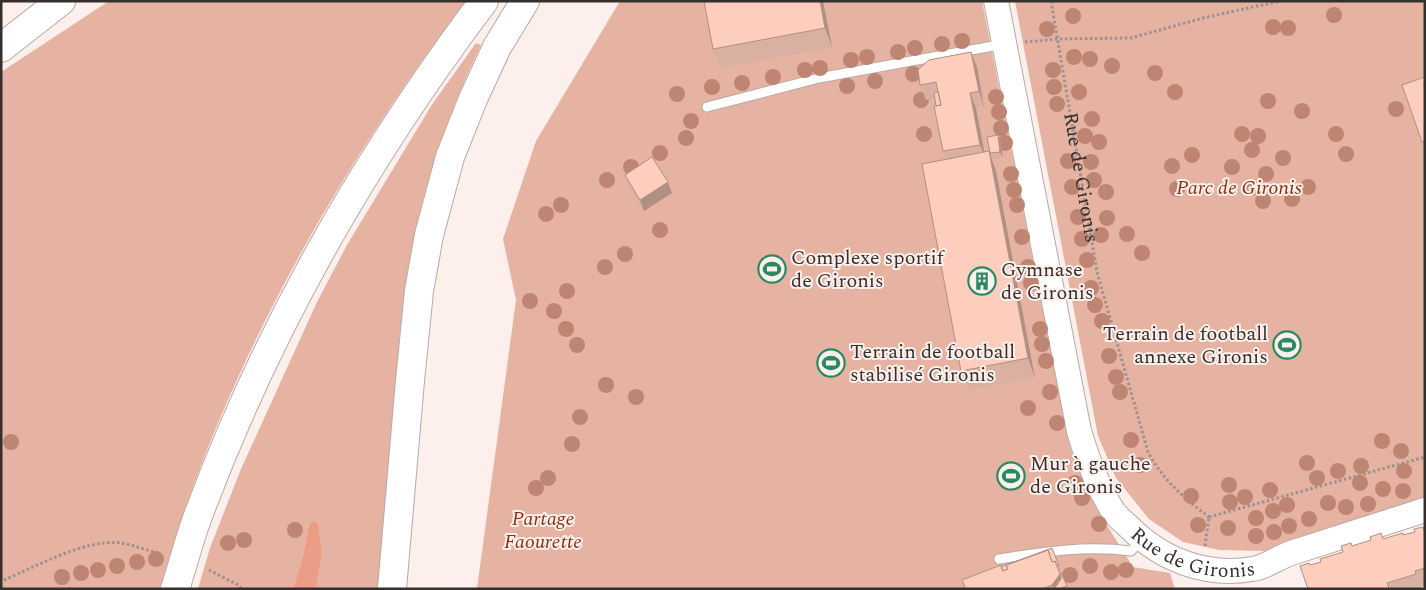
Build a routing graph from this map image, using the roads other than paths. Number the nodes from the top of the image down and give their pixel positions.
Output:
1 (54, 1) edge
2 (61, 1) edge
3 (484, 1) edge
4 (525, 1) edge
5 (996, 1) edge
6 (1, 32) edge
7 (1004, 44) junction
8 (1, 48) edge
9 (706, 107) dead end
10 (1099, 484) junction
11 (1425, 510) edge
12 (1142, 540) junction
13 (1283, 556) junction
14 (999, 559) dead end
15 (175, 589) edge
16 (392, 589) edge

1 - 6 highway
2 - 8 highway
3 - 15 highway
4 - 16 highway
5 - 7 street, Rue de Gironis
7 - 9 lane
7 - 10 street, Rue de Gironis
10 - 12 street, Rue de Gironis
10 - 13 street, Rue de Gironis
11 - 13 street, Rue de Gironis
12 - 13 street, Rue de Gironis
12 - 14 lane

